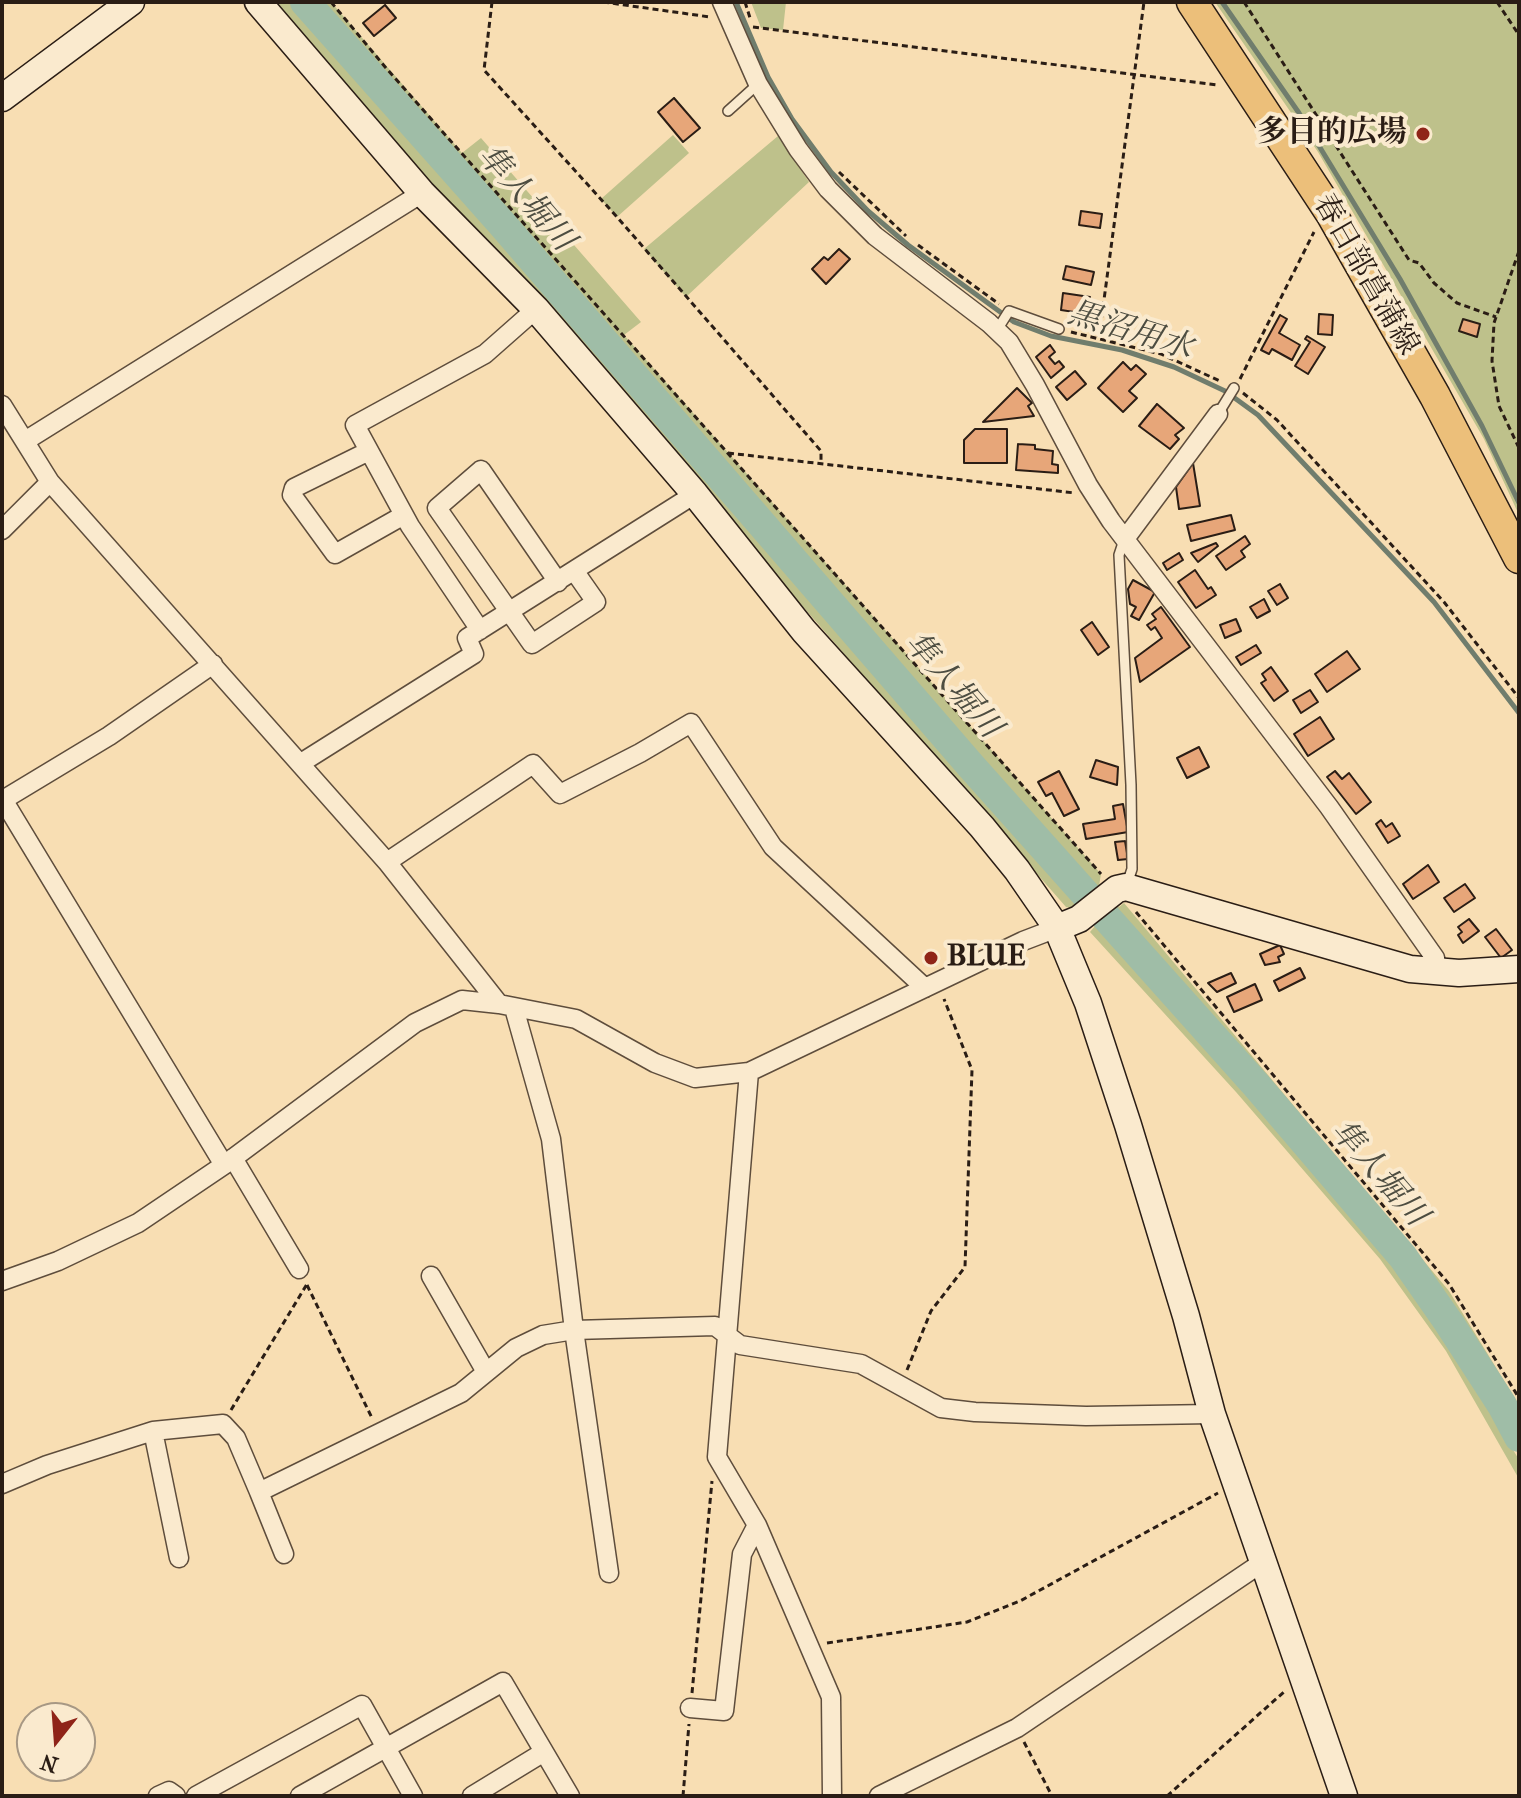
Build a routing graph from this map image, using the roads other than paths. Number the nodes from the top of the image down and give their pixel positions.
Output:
1 (131, 2) edge
2 (258, 2) edge
3 (1192, 2) edge
4 (724, 9) edge
5 (758, 84) junction
6 (2, 98) edge
7 (728, 111) dead end
8 (422, 193) junction
9 (536, 309) junction
10 (1004, 319) junction
11 (1059, 329) road end
12 (1228, 399) road end
13 (2, 405) edge
14 (25, 441) junction
15 (369, 451) junction
16 (50, 482) junction
17 (695, 494) junction
18 (404, 515) junction
19 (2, 530) edge
20 (1125, 539) junction
21 (1519, 558) edge
22 (575, 572) junction
23 (558, 582) junction
24 (512, 611) junction
25 (480, 630) junction
26 (213, 664) junction
27 (301, 763) junction
28 (3, 799) edge
29 (387, 862) junction
30 (1118, 890) junction
31 (1068, 924) junction
32 (1519, 969) edge
33 (1437, 972) junction
34 (931, 985) junction
35 (507, 1006) junction
36 (749, 1072) junction
37 (228, 1162) junction
38 (303, 1276) road end
39 (431, 1276) dead end
40 (2, 1281) edge
41 (574, 1330) junction
42 (727, 1336) junction
43 (486, 1372) junction
44 (1212, 1414) junction
45 (153, 1431) junction
46 (2, 1484) edge
47 (259, 1492) junction
48 (757, 1525) junction
49 (284, 1554) dead end
50 (179, 1558) dead end
51 (1263, 1562) junction
52 (609, 1573) dead end
53 (690, 1708) road end
54 (385, 1746) junction
55 (544, 1752) junction
56 (158, 1796) edge
57 (176, 1796) edge
58 (196, 1796) edge
59 (300, 1796) edge
60 (413, 1796) edge
61 (472, 1796) edge
62 (570, 1796) edge
63 (832, 1796) edge
64 (879, 1796) edge
65 (1344, 1796) edge

1 - 6 street
2 - 8 street
3 - 21 main road, 春日部菖蒲線
4 - 5 street
5 - 7 lane
5 - 10 street
8 - 9 street
8 - 14 street
9 - 15 street
9 - 17 street
10 - 11 lane
10 - 20 street
12 - 20 street
13 - 14 street
14 - 16 street
15 - 18 street
15 - 18 street
16 - 19 street
16 - 26 street
17 - 22 street
17 - 31 street
18 - 25 street
20 - 30 lane
20 - 33 street
22 - 23 street
22 - 24 street
23 - 24 street
23 - 24 street
24 - 25 street
25 - 27 street
26 - 27 street
26 - 28 street
27 - 29 street
28 - 37 street
29 - 34 street
29 - 35 street
30 - 31 street
30 - 33 street
31 - 34 street
31 - 44 street
32 - 33 street
34 - 36 street
35 - 36 street
35 - 37 street
35 - 41 street
36 - 42 street
37 - 38 street
37 - 40 street
39 - 43 street
41 - 42 street
41 - 43 street
41 - 52 street
42 - 44 street
42 - 48 street
43 - 47 street
44 - 51 street
45 - 46 street
45 - 47 street
45 - 50 street
47 - 49 street
48 - 53 street
48 - 63 street
51 - 64 street
51 - 65 street
54 - 55 street
54 - 58 street
54 - 59 street
54 - 60 street
55 - 61 street
55 - 62 street
56 - 57 street

